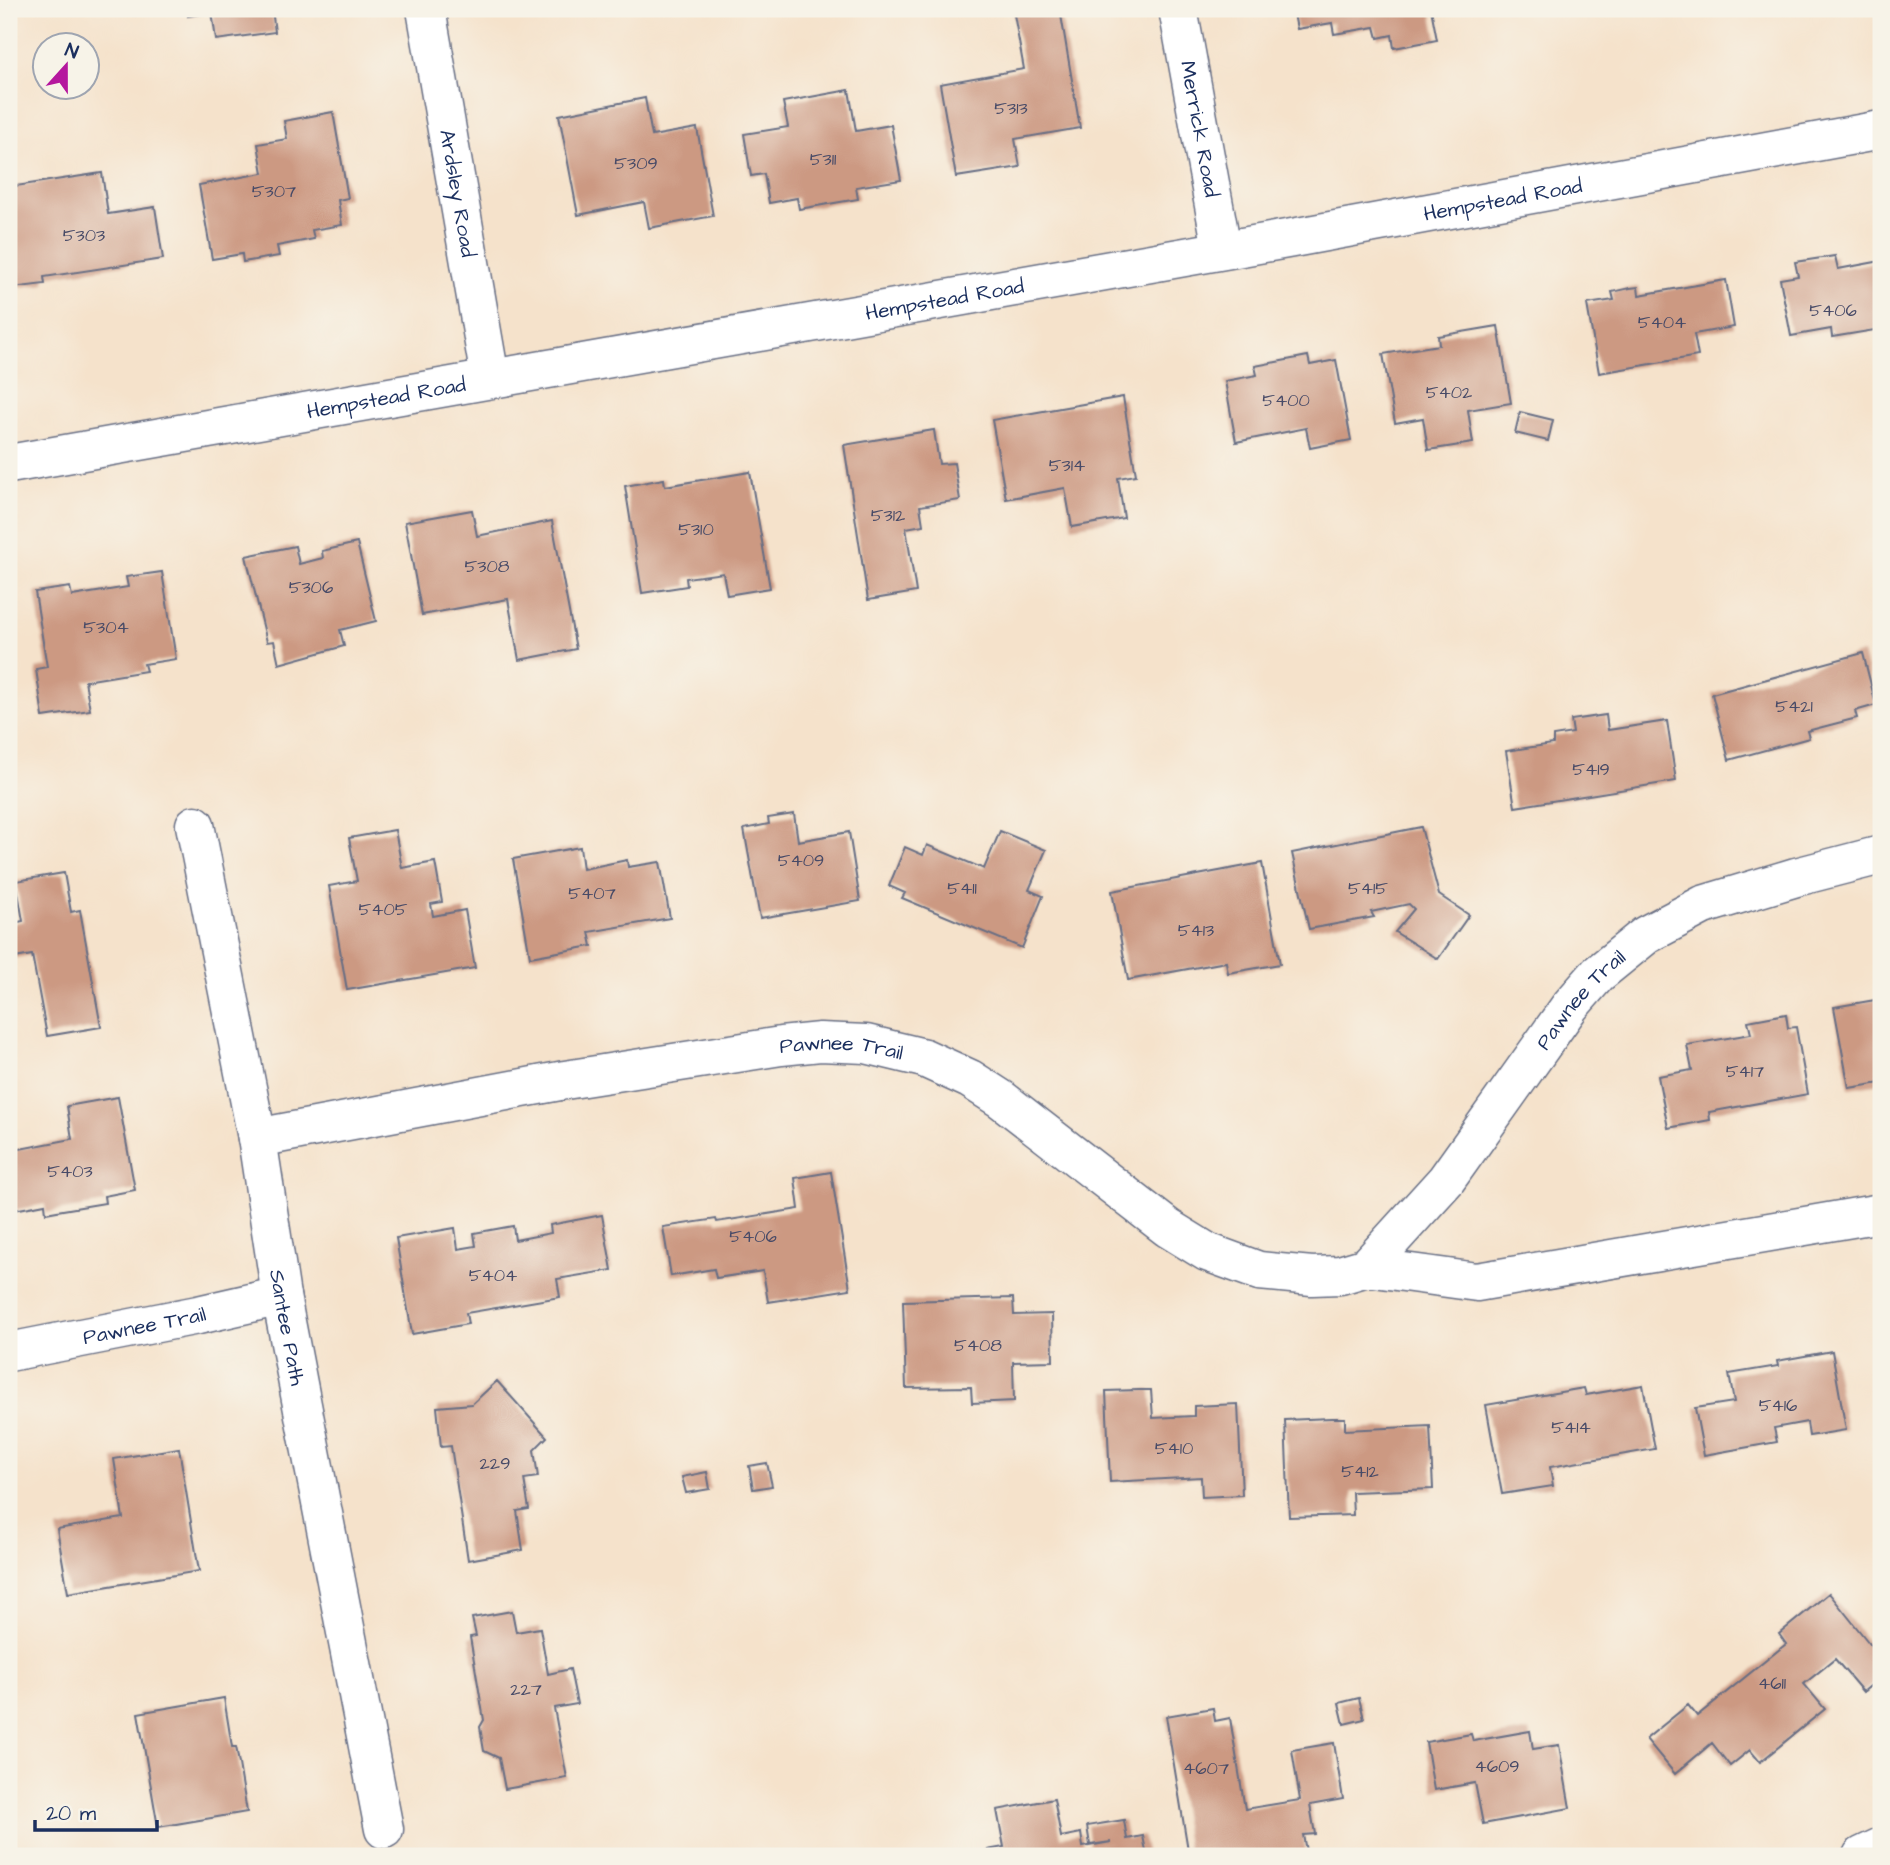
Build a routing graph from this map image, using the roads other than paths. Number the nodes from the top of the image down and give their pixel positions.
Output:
1 (426, 9) edge
2 (1178, 9) edge
3 (1881, 130) edge
4 (1222, 249) junction
5 (490, 378) junction
6 (9, 464) edge
7 (195, 825) dead end
8 (1881, 855) edge
9 (257, 1138) junction
10 (1881, 1213) edge
11 (1367, 1268) junction
12 (281, 1296) junction
13 (9, 1352) edge
14 (384, 1829) dead end
15 (1881, 1847) edge
16 (1862, 1856) edge

1 - 5 street, Ardsley Road
2 - 4 street, Merrick Road
3 - 4 street, Hempstead Road
4 - 5 street, Hempstead Road
5 - 6 street, Hempstead Road
7 - 9 street, Santee Path
8 - 11 street, Pawnee Trail
9 - 11 street, Pawnee Trail
9 - 12 street, Santee Path
10 - 11 street, Pawnee Trail
12 - 13 street, Pawnee Trail
12 - 14 street, Santee Path
15 - 16 street

